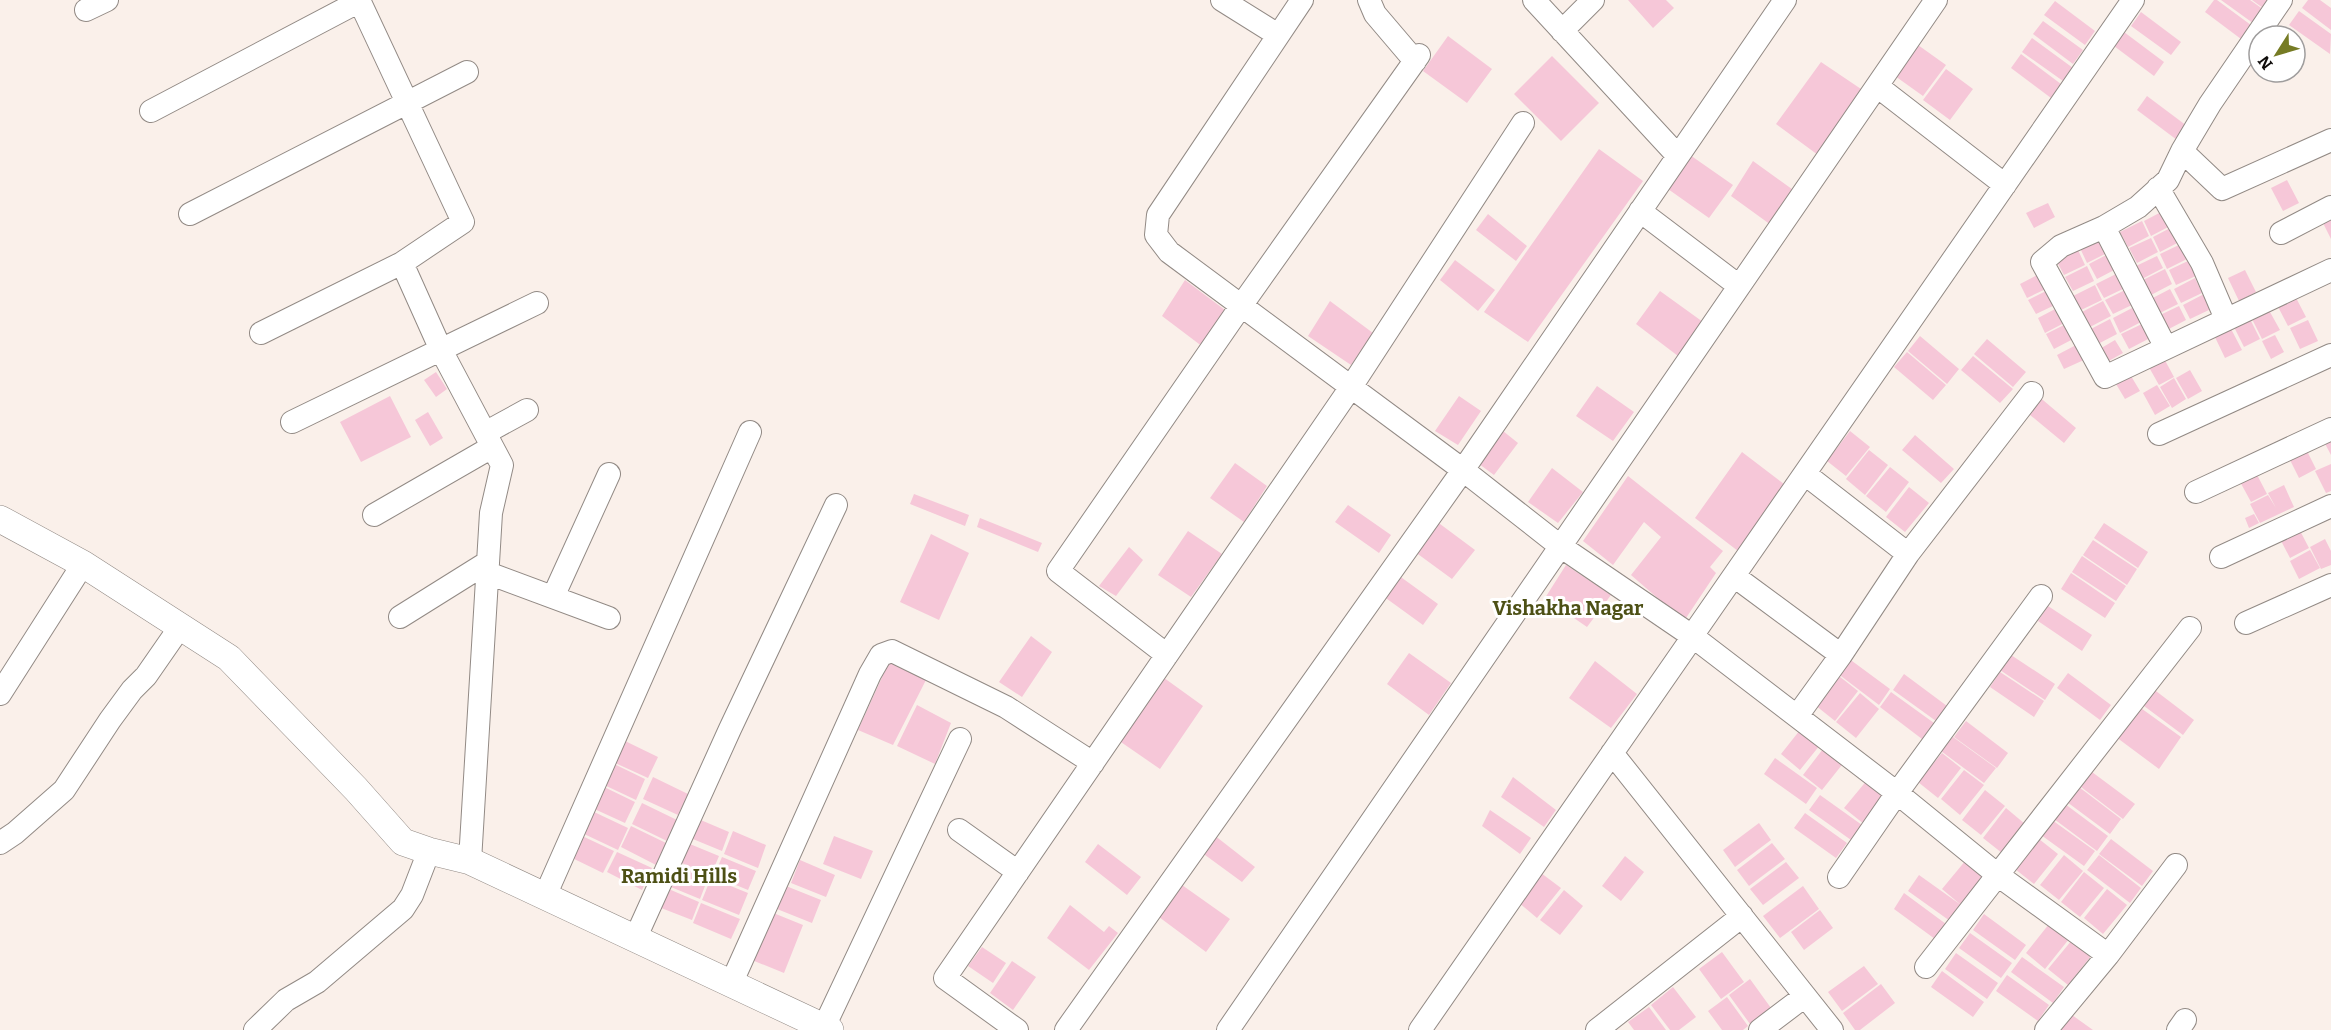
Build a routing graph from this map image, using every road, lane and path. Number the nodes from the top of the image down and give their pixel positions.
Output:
1 (107, 0) edge
2 (359, 0) edge
3 (1222, 0) edge
4 (1302, 0) edge
5 (1369, 0) edge
6 (1534, 0) edge
7 (1593, 0) edge
8 (1785, 0) edge
9 (1936, 0) edge
10 (2133, 0) edge
11 (2281, 0) edge
12 (86, 10) dead end
13 (1562, 31) junction
14 (1278, 35) junction
15 (467, 72) dead end
16 (1876, 86) junction
17 (408, 102) junction
18 (151, 111) dead end
19 (1523, 123) dead end
20 (2331, 140) edge
21 (2182, 151) junction
22 (1678, 156) junction
23 (2005, 185) junction
24 (2158, 188) junction
25 (2331, 207) edge
26 (1640, 211) junction
27 (190, 214) dead end
28 (2104, 227) junction
29 (2281, 233) dead end
30 (402, 263) junction
31 (2331, 270) edge
32 (1739, 286) junction
33 (537, 303) dead end
34 (1241, 306) junction
35 (2226, 319) junction
36 (261, 333) dead end
37 (2166, 348) junction
38 (441, 350) junction
39 (2331, 355) edge
40 (1351, 387) junction
41 (2032, 393) dead end
42 (527, 410) dead end
43 (292, 422) dead end
44 (2331, 429) edge
45 (750, 432) dead end
46 (2159, 434) dead end
47 (489, 440) junction
48 (1463, 470) junction
49 (609, 474) dead end
50 (1805, 474) junction
51 (2196, 492) dead end
52 (836, 505) dead end
53 (2331, 506) edge
54 (374, 515) dead end
55 (0, 519) edge
56 (1560, 546) junction
57 (1908, 554) junction
58 (2221, 557) dead end
59 (83, 564) junction
60 (488, 568) junction
61 (1734, 576) junction
62 (2331, 585) edge
63 (2041, 596) dead end
64 (553, 597) junction
65 (400, 617) dead end
66 (609, 618) dead end
67 (2246, 623) dead end
68 (180, 627) junction
69 (2190, 628) dead end
70 (1692, 637) junction
71 (1167, 655) junction
72 (1841, 655) junction
73 (0, 694) edge
74 (1797, 716) junction
75 (960, 740) dead end
76 (1612, 753) junction
77 (1093, 763) junction
78 (1897, 793) junction
79 (959, 830) dead end
80 (0, 843) edge
81 (429, 851) junction
82 (470, 861) junction
83 (2176, 865) dead end
84 (1018, 872) junction
85 (1999, 876) junction
86 (1839, 877) dead end
87 (545, 896) junction
88 (1742, 916) junction
89 (635, 939) junction
90 (2108, 955) junction
91 (1926, 967) dead end
92 (732, 984) junction
93 (1805, 996) junction
94 (827, 1029) edge
95 (255, 1030) edge
96 (1017, 1030) edge
97 (1066, 1030) edge
98 (1228, 1030) edge
99 (1420, 1030) edge
100 (1597, 1030) edge
101 (1760, 1030) edge
102 (1832, 1030) edge
103 (2046, 1030) edge

1 - 12 street
2 - 17 street
2 - 18 street
3 - 14 street
4 - 14 street
5 - 34 street
6 - 13 street
7 - 13 street
8 - 22 street
9 - 16 street
10 - 23 street
11 - 21 street
13 - 22 street
14 - 34 street
15 - 17 street
16 - 23 street
16 - 32 street
17 - 27 street
17 - 30 street
19 - 40 street
20 - 21 street
21 - 24 street
22 - 26 street
23 - 50 street
24 - 28 street
24 - 35 street
25 - 29 street
26 - 32 street
26 - 48 street
28 - 37 street
28 - 37 street
30 - 36 street
30 - 38 street
31 - 35 street
32 - 56 street
33 - 38 street
34 - 40 street
34 - 71 street
35 - 37 street
38 - 43 street
38 - 47 street
39 - 46 street
40 - 48 street
40 - 71 street
41 - 57 street
42 - 47 street
44 - 51 street
45 - 87 street
47 - 54 street
47 - 60 street
48 - 56 street
48 - 97 street
49 - 64 street
50 - 57 street
50 - 61 street
52 - 89 street
53 - 58 street
55 - 59 street
56 - 70 street
56 - 98 street
57 - 72 street
59 - 68 street
59 - 73 street
60 - 64 street
60 - 65 street
60 - 82 street
61 - 70 street
61 - 72 street
62 - 67 street
63 - 78 street
64 - 66 street
68 - 80 street
68 - 81 street
69 - 85 street
70 - 74 street
70 - 76 street
71 - 77 street
72 - 74 street
74 - 78 street
75 - 94 street
76 - 88 street
76 - 99 street
77 - 84 street
77 - 92 street
78 - 85 street
78 - 86 street
79 - 84 street
81 - 82 street
81 - 95 street
82 - 87 street
83 - 90 street
84 - 96 street
85 - 90 street
85 - 91 street
87 - 89 street
88 - 93 street
88 - 100 street
89 - 92 street
90 - 103 street
92 - 94 street
93 - 101 street
93 - 102 street

